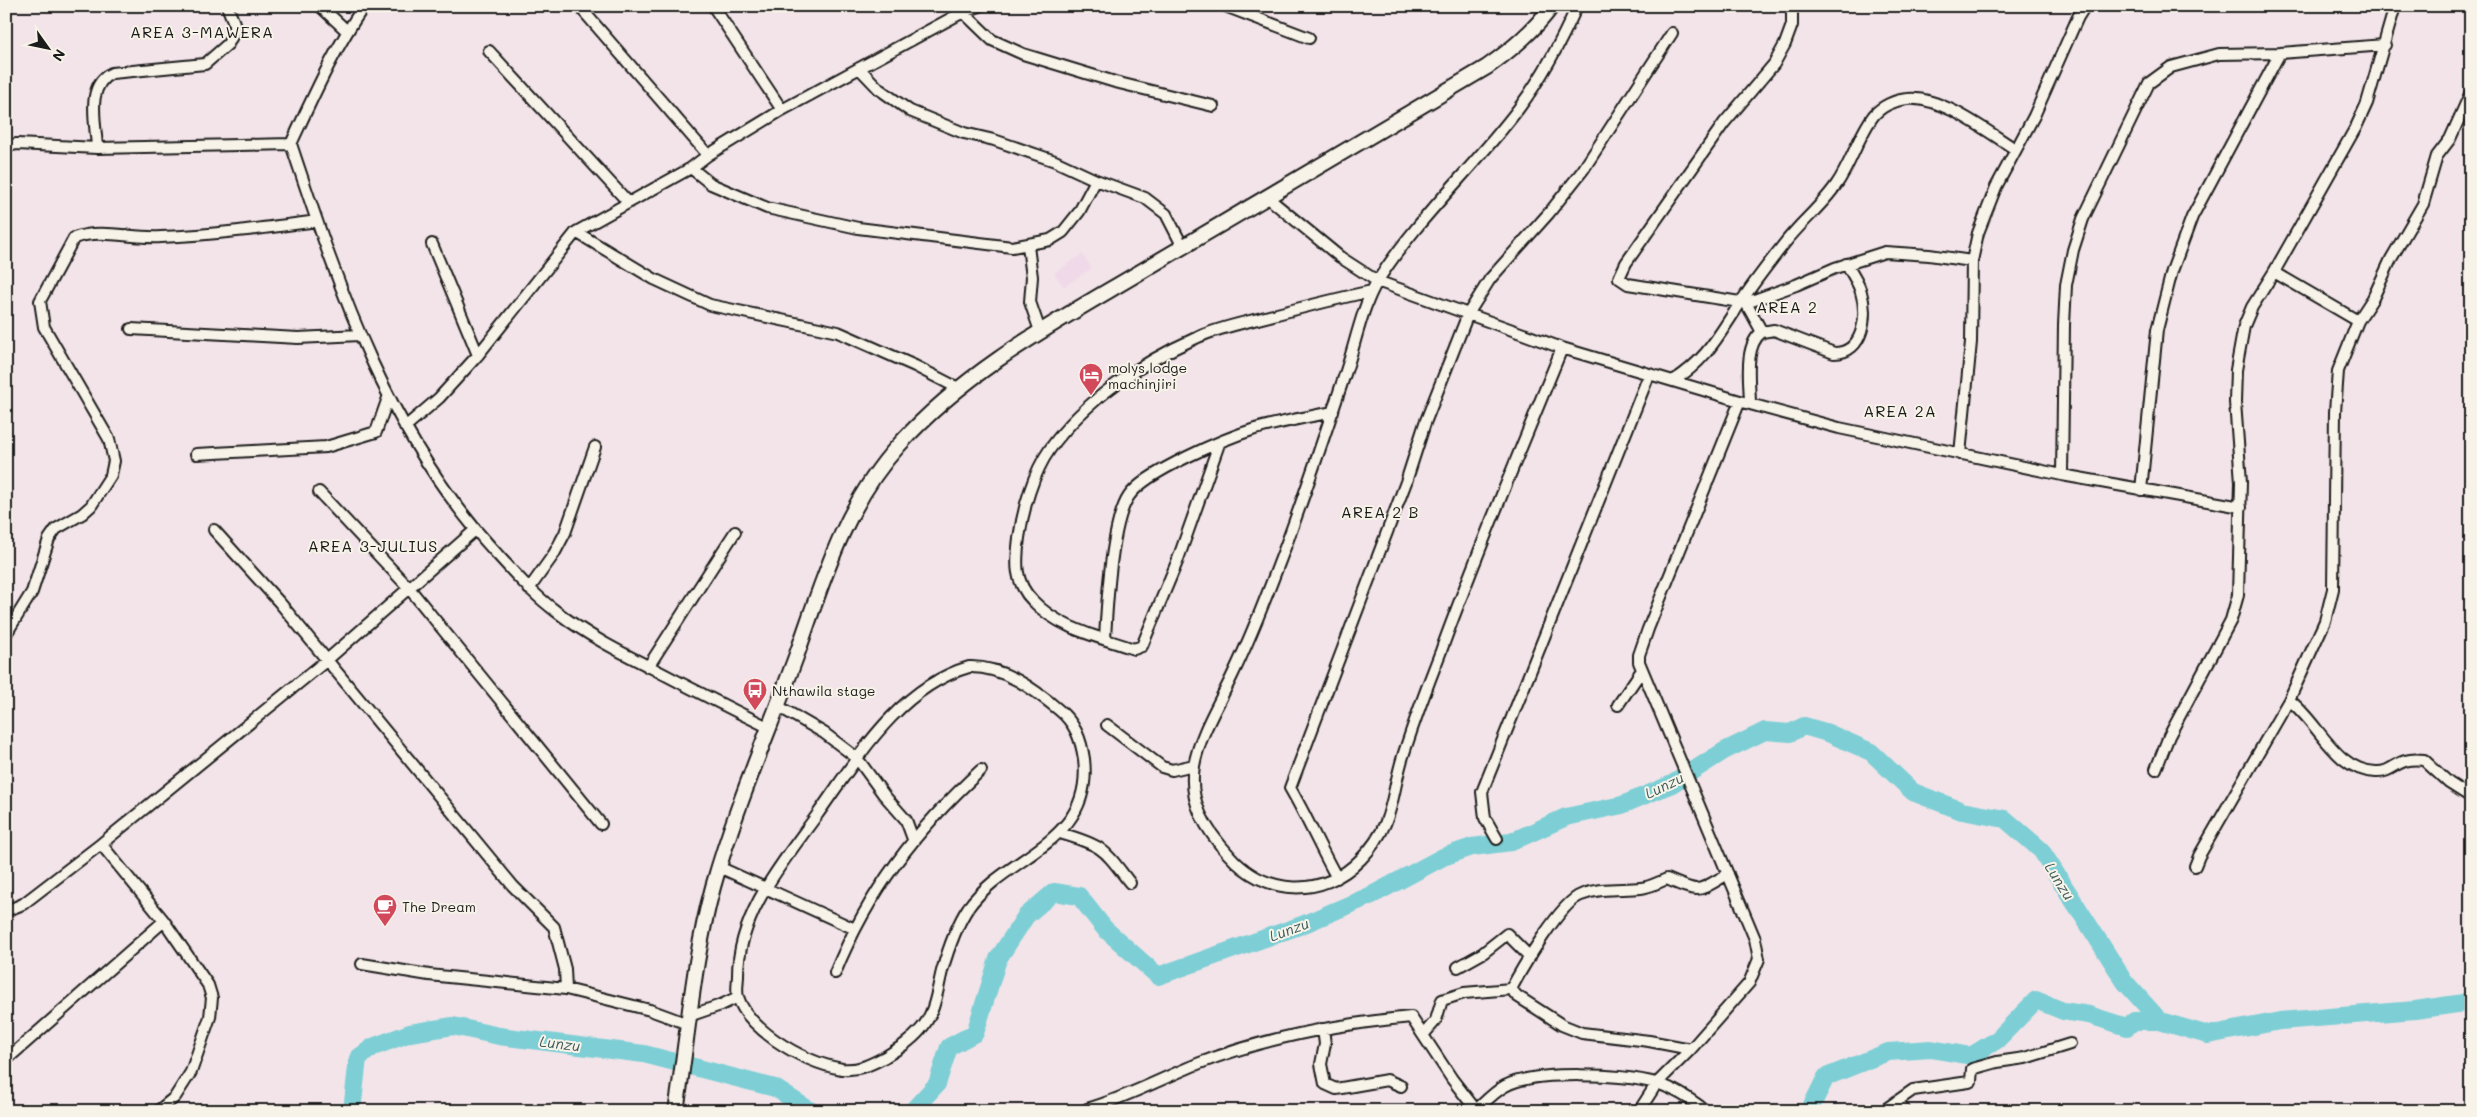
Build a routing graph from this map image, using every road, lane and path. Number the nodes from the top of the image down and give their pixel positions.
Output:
1 (226, 6) edge
2 (320, 6) edge
3 (364, 6) edge
4 (579, 6) edge
5 (713, 6) edge
6 (980, 6) edge
7 (1224, 6) edge
8 (1552, 6) edge
9 (1577, 6) edge
10 (1792, 6) edge
11 (2085, 6) edge
12 (2395, 6) edge
13 (963, 12) junction
14 (347, 30) junction
15 (1672, 33) dead end
16 (1309, 38) dead end
17 (2385, 45) junction
18 (489, 51) dead end
19 (2280, 53) junction
20 (859, 68) junction
21 (2471, 92) edge
22 (1213, 106) dead end
23 (782, 110) junction
24 (291, 144) junction
25 (6, 146) edge
26 (97, 148) junction
27 (2015, 149) junction
28 (708, 155) junction
29 (691, 168) junction
30 (1096, 180) junction
31 (1267, 197) junction
32 (628, 202) junction
33 (317, 221) junction
34 (576, 232) junction
35 (432, 244) dead end
36 (1028, 246) junction
37 (1183, 247) junction
38 (1972, 261) junction
39 (1846, 264) junction
40 (2274, 272) junction
41 (1378, 281) junction
42 (1372, 291) junction
43 (1743, 303) junction
44 (1468, 314) junction
45 (2358, 320) junction
46 (131, 329) dead end
47 (1040, 332) junction
48 (1762, 332) junction
49 (360, 335) junction
50 (1562, 348) junction
51 (478, 355) junction
52 (1649, 375) junction
53 (1673, 381) junction
54 (958, 388) junction
55 (388, 398) junction
56 (1745, 403) junction
57 (1333, 412) junction
58 (405, 427) junction
59 (1218, 444) junction
60 (595, 447) dead end
61 (196, 454) dead end
62 (1960, 454) junction
63 (2062, 475) junction
64 (2141, 490) junction
65 (319, 492) dead end
66 (2241, 507) junction
67 (214, 530) dead end
68 (475, 530) junction
69 (735, 532) dead end
70 (409, 588) junction
71 (529, 590) junction
72 (6, 634) edge
73 (1105, 638) junction
74 (327, 660) junction
75 (648, 667) junction
76 (1642, 670) junction
77 (2288, 700) junction
78 (776, 705) junction
79 (1618, 705) dead end
80 (1107, 725) dead end
81 (768, 727) junction
82 (857, 758) junction
83 (1194, 765) junction
84 (2156, 769) dead end
85 (981, 770) dead end
86 (2471, 797) edge
87 (601, 824) dead end
88 (1060, 833) junction
89 (913, 839) junction
90 (1497, 839) dead end
91 (101, 844) junction
92 (2196, 866) dead end
93 (720, 867) junction
94 (1728, 874) junction
95 (1337, 878) junction
96 (1130, 884) dead end
97 (766, 888) junction
98 (7, 912) edge
99 (164, 921) junction
100 (855, 928) junction
101 (1530, 957) junction
102 (362, 964) dead end
103 (1458, 966) dead end
104 (835, 973) dead end
105 (566, 989) junction
106 (1511, 989) junction
107 (738, 997) junction
108 (689, 1020) junction
109 (1323, 1029) junction
110 (1424, 1034) junction
111 (2070, 1044) dead end
112 (1691, 1050) junction
113 (6, 1060) edge
114 (1657, 1083) junction
115 (1401, 1086) dead end
116 (1897, 1101) junction
117 (1087, 1109) dead end
118 (1476, 1110) edge
119 (158, 1111) edge
120 (676, 1111) edge
121 (1638, 1111) edge
122 (1706, 1111) edge
123 (1883, 1111) edge
124 (1904, 1111) edge

1 - 26 street
2 - 14 street
3 - 14 street
4 - 28 street
5 - 23 street
6 - 13 street
7 - 16 street
8 - 31 main road
9 - 41 street
10 - 43 street
11 - 27 street
12 - 17 street
13 - 20 street
13 - 22 street
14 - 24 street
15 - 44 street
17 - 19 street
17 - 40 street
18 - 32 street
19 - 63 street
19 - 64 street
20 - 23 street
20 - 30 street
21 - 45 street
23 - 28 street
24 - 26 street
24 - 33 street
25 - 26 street
27 - 38 street
27 - 43 street
28 - 29 street
29 - 32 street
29 - 36 street
30 - 36 street
30 - 37 street
31 - 37 main road
31 - 41 street
32 - 34 street
33 - 49 street
33 - 72 street
34 - 51 street
34 - 54 street
35 - 51 street
36 - 47 street
37 - 47 main road
38 - 39 street
38 - 62 street
39 - 43 street
39 - 48 street
40 - 45 street
40 - 66 street
41 - 42 street
41 - 44 street
42 - 57 street
42 - 73 street
43 - 48 street
43 - 53 street
44 - 50 street
44 - 95 street
45 - 77 street
46 - 49 street
47 - 54 main road
48 - 56 street
49 - 55 street
50 - 52 street
50 - 95 street
51 - 58 street
52 - 53 street
52 - 90 street
53 - 56 street
54 - 78 main road
55 - 58 street
55 - 61 street
56 - 62 street
56 - 76 street
57 - 59 street
57 - 83 street
58 - 68 street
59 - 73 street
59 - 73 street
60 - 71 street
62 - 63 street
63 - 64 street
64 - 66 street
65 - 70 street
66 - 84 street
67 - 74 street
68 - 70 street
68 - 71 street
69 - 75 street
70 - 74 street
70 - 87 street
71 - 75 street
74 - 91 street
74 - 105 street
75 - 81 street
76 - 79 street
76 - 94 street
77 - 86 street
77 - 92 street
78 - 81 main road
78 - 82 street
80 - 83 street
81 - 93 main road
82 - 88 street
82 - 89 street
82 - 97 street
83 - 95 street
85 - 89 street
88 - 96 street
88 - 107 street
89 - 100 street
91 - 98 street
91 - 99 street
93 - 97 street
93 - 108 main road
94 - 101 street
94 - 112 street
97 - 100 street
97 - 107 street
99 - 113 street
99 - 119 street
100 - 104 street
101 - 103 street
101 - 106 street
102 - 105 street
105 - 108 street
106 - 110 street
106 - 112 street
107 - 108 street
108 - 120 main road
109 - 110 street
109 - 115 street
109 - 117 street
110 - 118 street
111 - 116 street
112 - 114 street
114 - 118 street
114 - 121 street
114 - 122 street
116 - 123 street
116 - 124 street

